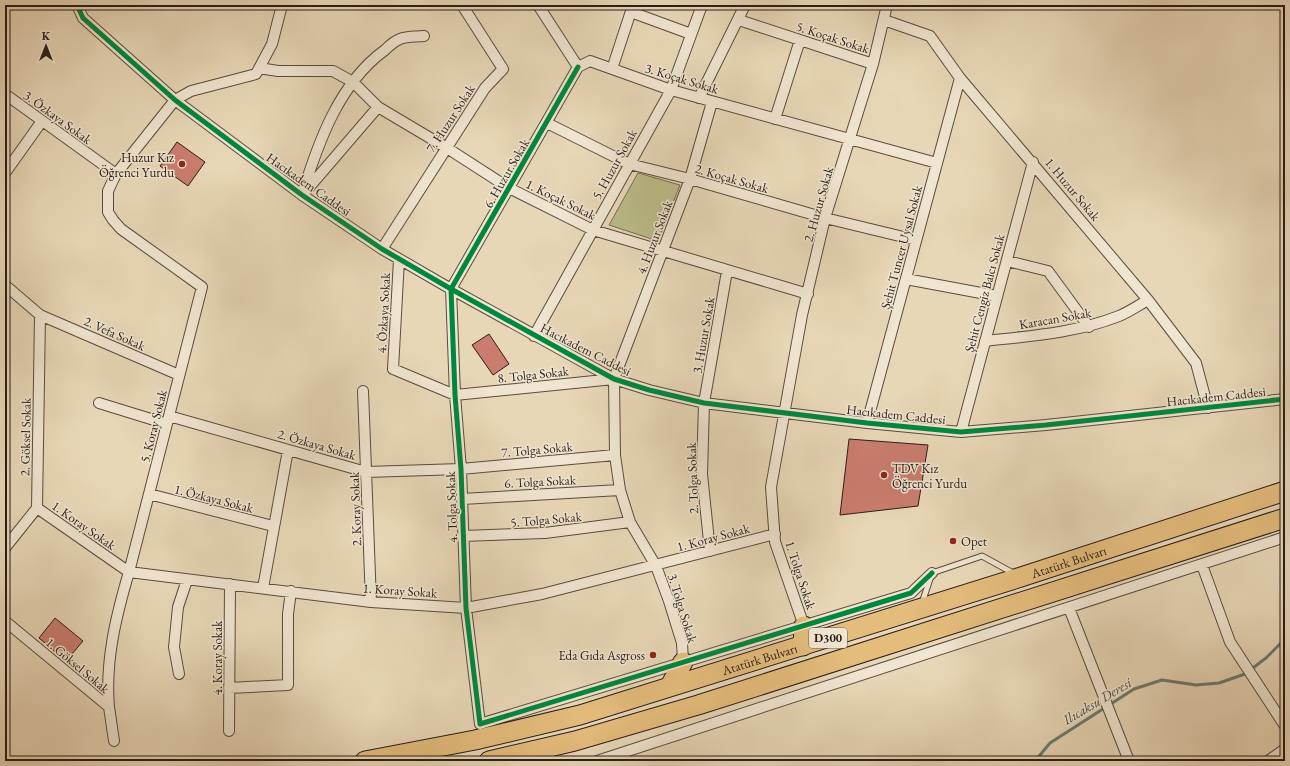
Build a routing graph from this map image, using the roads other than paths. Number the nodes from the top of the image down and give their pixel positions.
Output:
1 (76, 5) edge
2 (282, 5) edge
3 (462, 5) edge
4 (538, 5) edge
5 (702, 5) edge
6 (746, 5) edge
7 (887, 5) edge
8 (632, 9) edge
9 (739, 20) junction
10 (884, 20) junction
11 (691, 34) junction
12 (424, 36) dead end
13 (800, 40) junction
14 (873, 64) junction
15 (578, 67) junction
16 (259, 68) junction
17 (612, 69) junction
18 (960, 78) junction
19 (353, 82) junction
20 (671, 90) junction
21 (5, 94) edge
22 (698, 98) junction
23 (175, 100) junction
24 (712, 102) junction
25 (378, 107) junction
26 (775, 119) junction
27 (42, 121) junction
28 (547, 123) junction
29 (850, 140) junction
30 (447, 148) junction
31 (1033, 162) junction
32 (937, 163) junction
33 (629, 164) junction
34 (5, 173) edge
35 (116, 174) junction
36 (690, 180) junction
37 (509, 188) junction
38 (302, 195) junction
39 (826, 218) junction
40 (593, 230) junction
41 (916, 240) junction
42 (382, 249) junction
43 (662, 252) junction
44 (399, 259) junction
45 (1007, 261) junction
46 (727, 271) junction
47 (906, 279) junction
48 (5, 285) edge
49 (451, 289) junction
50 (808, 294) junction
51 (997, 296) junction
52 (1148, 300) junction
53 (40, 314) junction
54 (1089, 326) junction
55 (534, 336) junction
56 (985, 341) junction
57 (179, 375) junction
58 (614, 379) junction
59 (363, 391) dead end
60 (454, 395) junction
61 (1285, 399) edge
62 (99, 403) dead end
63 (704, 403) junction
64 (1208, 408) junction
65 (785, 413) junction
66 (168, 420) junction
67 (867, 423) junction
68 (961, 432) junction
69 (288, 450) junction
70 (615, 455) junction
71 (462, 469) junction
72 (366, 472) junction
73 (620, 490) junction
74 (1285, 491) edge
75 (149, 494) junction
76 (462, 499) junction
77 (37, 508) junction
78 (1285, 518) edge
79 (630, 522) junction
80 (273, 526) junction
81 (774, 534) junction
82 (463, 536) junction
83 (1285, 537) edge
84 (5, 548) edge
85 (710, 551) junction
86 (1202, 565) junction
87 (656, 566) junction
88 (129, 572) junction
89 (932, 573) junction
90 (1021, 577) junction
91 (187, 580) junction
92 (230, 584) junction
93 (263, 588) junction
94 (291, 591) junction
95 (371, 602) junction
96 (466, 608) junction
97 (920, 608) junction
98 (1069, 608) junction
99 (5, 621) edge
100 (804, 626) junction
101 (803, 646) junction
102 (683, 662) junction
103 (179, 674) dead end
104 (670, 686) junction
105 (229, 688) junction
106 (109, 707) junction
107 (1285, 726) edge
108 (229, 731) dead end
109 (478, 732) junction
110 (114, 741) dead end
111 (1285, 749) edge
112 (364, 761) edge
113 (489, 761) edge
114 (597, 761) edge
115 (1129, 761) edge
116 (1268, 761) edge

1 - 23 street, Hacıkadem Caddesi
2 - 16 street
3 - 30 street, 7. Huzur Sokak
4 - 15 street
5 - 11 street, 5. Huzur Sokak
6 - 9 street
7 - 10 street, 2. Huzur Sokak
8 - 11 street
8 - 17 street
9 - 13 street, 5. Koçak Sokak
9 - 22 street
10 - 14 street, 2. Huzur Sokak
10 - 18 street, 1. Huzur Sokak
11 - 20 street, 5. Huzur Sokak
12 - 19 street
13 - 14 street, 5. Koçak Sokak
13 - 26 street
14 - 29 street, 2. Huzur Sokak
15 - 17 street, 3. Koçak Sokak
15 - 28 street, 6. Huzur Sokak
16 - 19 street, 1. Koçak Sokak
16 - 23 street
17 - 20 street, 3. Koçak Sokak
18 - 31 street, 1. Huzur Sokak
18 - 32 street, Şehit Tuncer Uysal Sokak
19 - 25 street, 1. Koçak Sokak
19 - 38 street
20 - 22 street, 3. Koçak Sokak
20 - 33 street, 5. Huzur Sokak
21 - 27 street, 3. Özkaya Sokak
22 - 24 street, 3. Koçak Sokak
23 - 35 street
23 - 38 street, Hacıkadem Caddesi
24 - 26 street, 3. Koçak Sokak
24 - 36 street, 4. Huzur Sokak
25 - 30 street, 1. Koçak Sokak
25 - 38 street
26 - 29 street, 3. Koçak Sokak
27 - 34 street
27 - 35 street, 3. Özkaya Sokak
28 - 33 street, 2. Koçak Sokak
28 - 37 street, 6. Huzur Sokak
29 - 32 street, 3. Koçak Sokak
29 - 39 street, 2. Huzur Sokak
30 - 37 street, 1. Koçak Sokak
30 - 42 street, 7. Huzur Sokak
31 - 45 street, Şehit Cengiz Balcı Sokak
31 - 52 street, 1. Huzur Sokak
32 - 41 street, Şehit Tuncer Uysal Sokak
33 - 36 street, 2. Koçak Sokak
33 - 40 street, 5. Huzur Sokak
35 - 57 street, 5. Koray Sokak
36 - 39 street, 2. Koçak Sokak
36 - 43 street, 4. Huzur Sokak
37 - 40 street, 1. Koçak Sokak
37 - 49 street, 6. Huzur Sokak
38 - 42 street, Hacıkadem Caddesi
39 - 41 street, 2. Koçak Sokak
39 - 50 street, 2. Huzur Sokak
40 - 43 street, 1. Koçak Sokak
40 - 55 street, 5. Huzur Sokak
41 - 47 street, Şehit Tuncer Uysal Sokak
42 - 44 street, Hacıkadem Caddesi
43 - 46 street, 1. Koçak Sokak
43 - 58 street, 4. Huzur Sokak
44 - 49 street, Hacıkadem Caddesi
44 - 60 street, 4. Özkaya Sokak
45 - 51 street, Şehit Cengiz Balcı Sokak
45 - 54 street
46 - 50 street, 1. Koçak Sokak
46 - 63 street, 3. Huzur Sokak
47 - 51 street
47 - 67 street, Şehit Tuncer Uysal Sokak
48 - 53 street, 2. Vefa Sokak
49 - 55 street, Hacıkadem Caddesi
49 - 60 street, 4. Tolga Sokak
50 - 65 street, 2. Huzur Sokak
51 - 56 street, Şehit Cengiz Balcı Sokak
52 - 54 street, Karacan Sokak
52 - 64 street, 1. Huzur Sokak
53 - 57 street, 2. Vefa Sokak
53 - 77 street, 2. Göksel Sokak
54 - 56 street, Karacan Sokak
55 - 58 street, Hacıkadem Caddesi
56 - 68 street, Şehit Cengiz Balcı Sokak
57 - 66 street, 5. Koray Sokak
58 - 60 street, 8. Tolga Sokak
58 - 63 street, Hacıkadem Caddesi
58 - 70 street, 3. Tolga Sokak
59 - 72 street, 2. Koray Sokak
60 - 71 street, 4. Tolga Sokak
61 - 64 street, Hacıkadem Caddesi
62 - 66 street, 2. Özkaya Sokak
63 - 65 street, Hacıkadem Caddesi
63 - 85 street, 2. Tolga Sokak
64 - 68 street, Hacıkadem Caddesi
65 - 67 street, Hacıkadem Caddesi
65 - 81 street, 1. Tolga Sokak
66 - 69 street, 2. Özkaya Sokak
66 - 75 street, 5. Koray Sokak
67 - 68 street, Hacıkadem Caddesi
69 - 72 street, 2. Özkaya Sokak
69 - 80 street
70 - 71 street, 7. Tolga Sokak
70 - 73 street, 3. Tolga Sokak
71 - 72 street, 2. Özkaya Sokak
71 - 76 street, 4. Tolga Sokak
72 - 95 street, 2. Koray Sokak
73 - 76 street, 6. Tolga Sokak
73 - 79 street, 3. Tolga Sokak
74 - 90 highway, Atatürk Bulvarı / D300
75 - 80 street, 1. Özkaya Sokak
75 - 88 street, 5. Koray Sokak
76 - 82 street, 4. Tolga Sokak
77 - 84 street
77 - 88 street, 1. Koray Sokak
78 - 113 highway, Atatürk Bulvarı / D300
79 - 82 street, 5. Tolga Sokak
79 - 87 street, 3. Tolga Sokak
80 - 93 street
81 - 85 street, 1. Koray Sokak
81 - 100 street, 1. Tolga Sokak
82 - 96 street, 4. Tolga Sokak
83 - 86 street
85 - 87 street, 1. Koray Sokak
86 - 98 street
86 - 107 street
87 - 96 street, 1. Koray Sokak
87 - 102 street, 3. Tolga Sokak
88 - 91 street, 1. Koray Sokak
88 - 106 street, 5. Koray Sokak
89 - 90 lane
89 - 97 lane
89 - 100 street
90 - 97 highway, Atatürk Bulvarı / D300
91 - 92 street, 1. Koray Sokak
91 - 103 street
92 - 93 street, 1. Koray Sokak
92 - 105 street, 4. Koray Sokak
93 - 94 street, 1. Koray Sokak
94 - 95 street, 1. Koray Sokak
94 - 105 street
95 - 96 street, 1. Koray Sokak
96 - 109 street, 4. Tolga Sokak
97 - 101 highway, Atatürk Bulvarı / D300
98 - 114 street
98 - 115 street
99 - 106 street, 1. Göksel Sokak
100 - 101 highway
100 - 102 street
101 - 104 highway, Atatürk Bulvarı / D300
102 - 104 highway
102 - 109 street
104 - 109 highway, Atatürk Bulvarı / D300
105 - 108 street, 4. Koray Sokak
106 - 110 street, 1. Göksel Sokak
109 - 112 highway, Atatürk Bulvarı / D300
111 - 116 street

